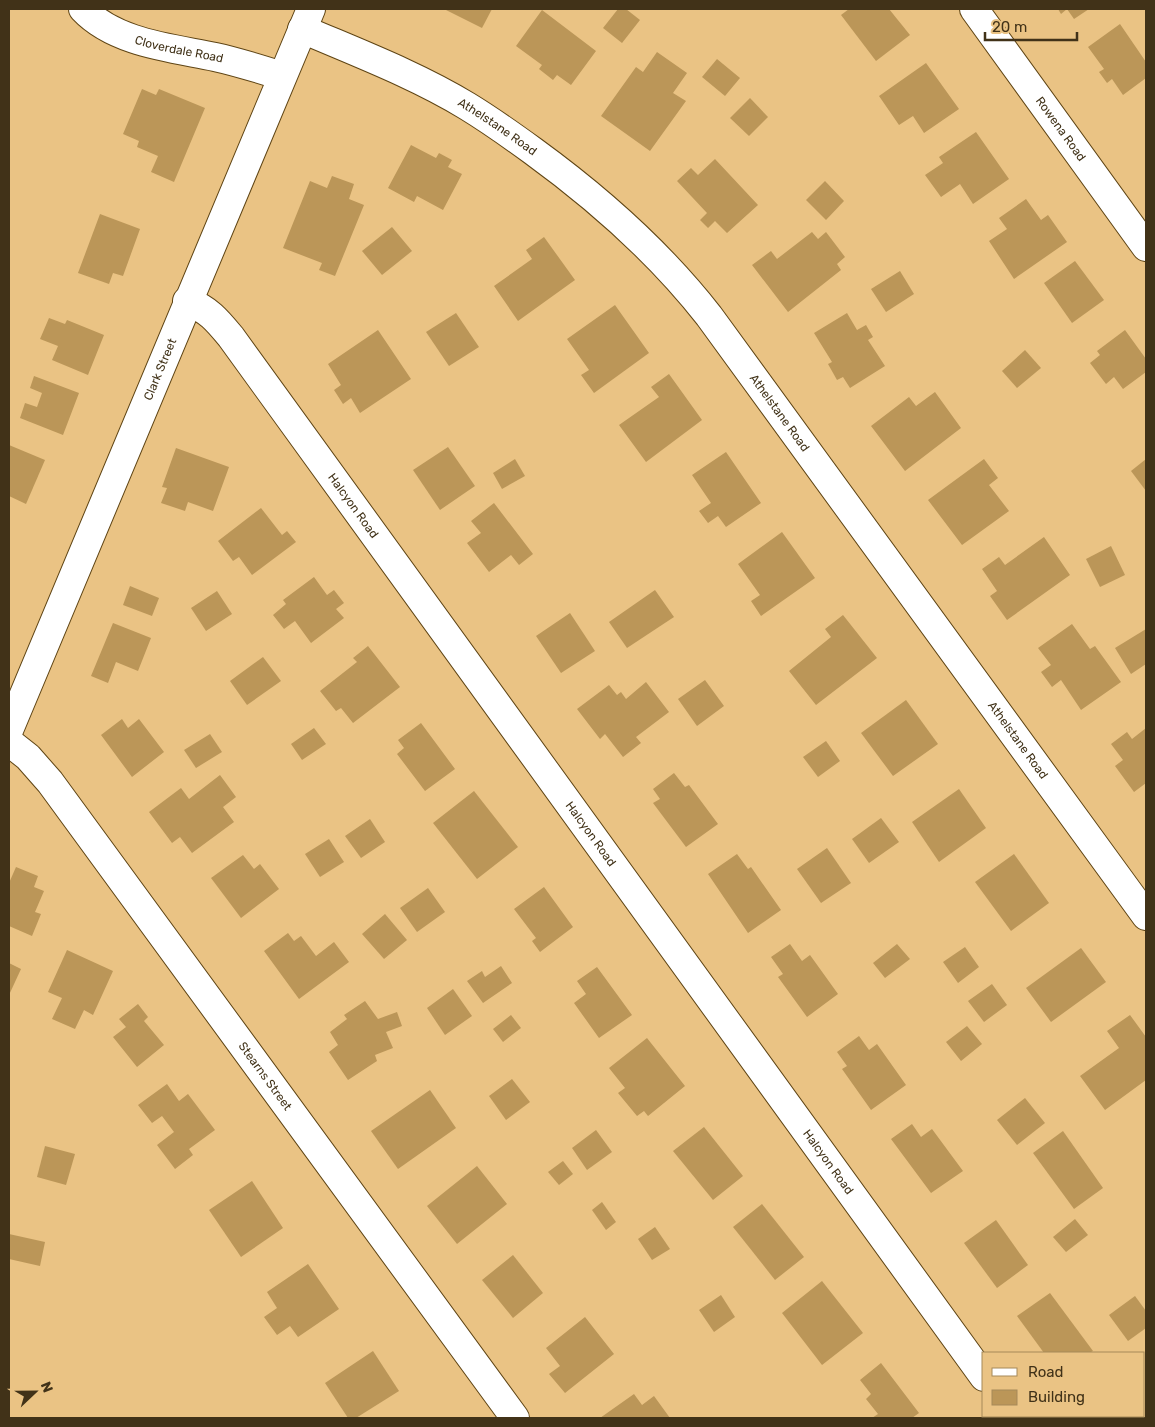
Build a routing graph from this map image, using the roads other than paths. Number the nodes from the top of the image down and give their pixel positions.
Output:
1 (83, 9) edge
2 (974, 9) edge
3 (306, 19) edge
4 (282, 76) junction
5 (1146, 248) edge
6 (188, 302) junction
7 (9, 730) edge
8 (9, 742) edge
9 (1146, 916) edge
10 (982, 1373) edge
11 (515, 1418) edge

1 - 4 street, Cloverdale Road
2 - 5 street, Rowena Road
3 - 4 street, Clark Street
3 - 9 street, Athelstane Road
4 - 6 street, Clark Street
6 - 7 street, Clark Street
6 - 10 street, Halcyon Road
8 - 11 street, Stearns Street

